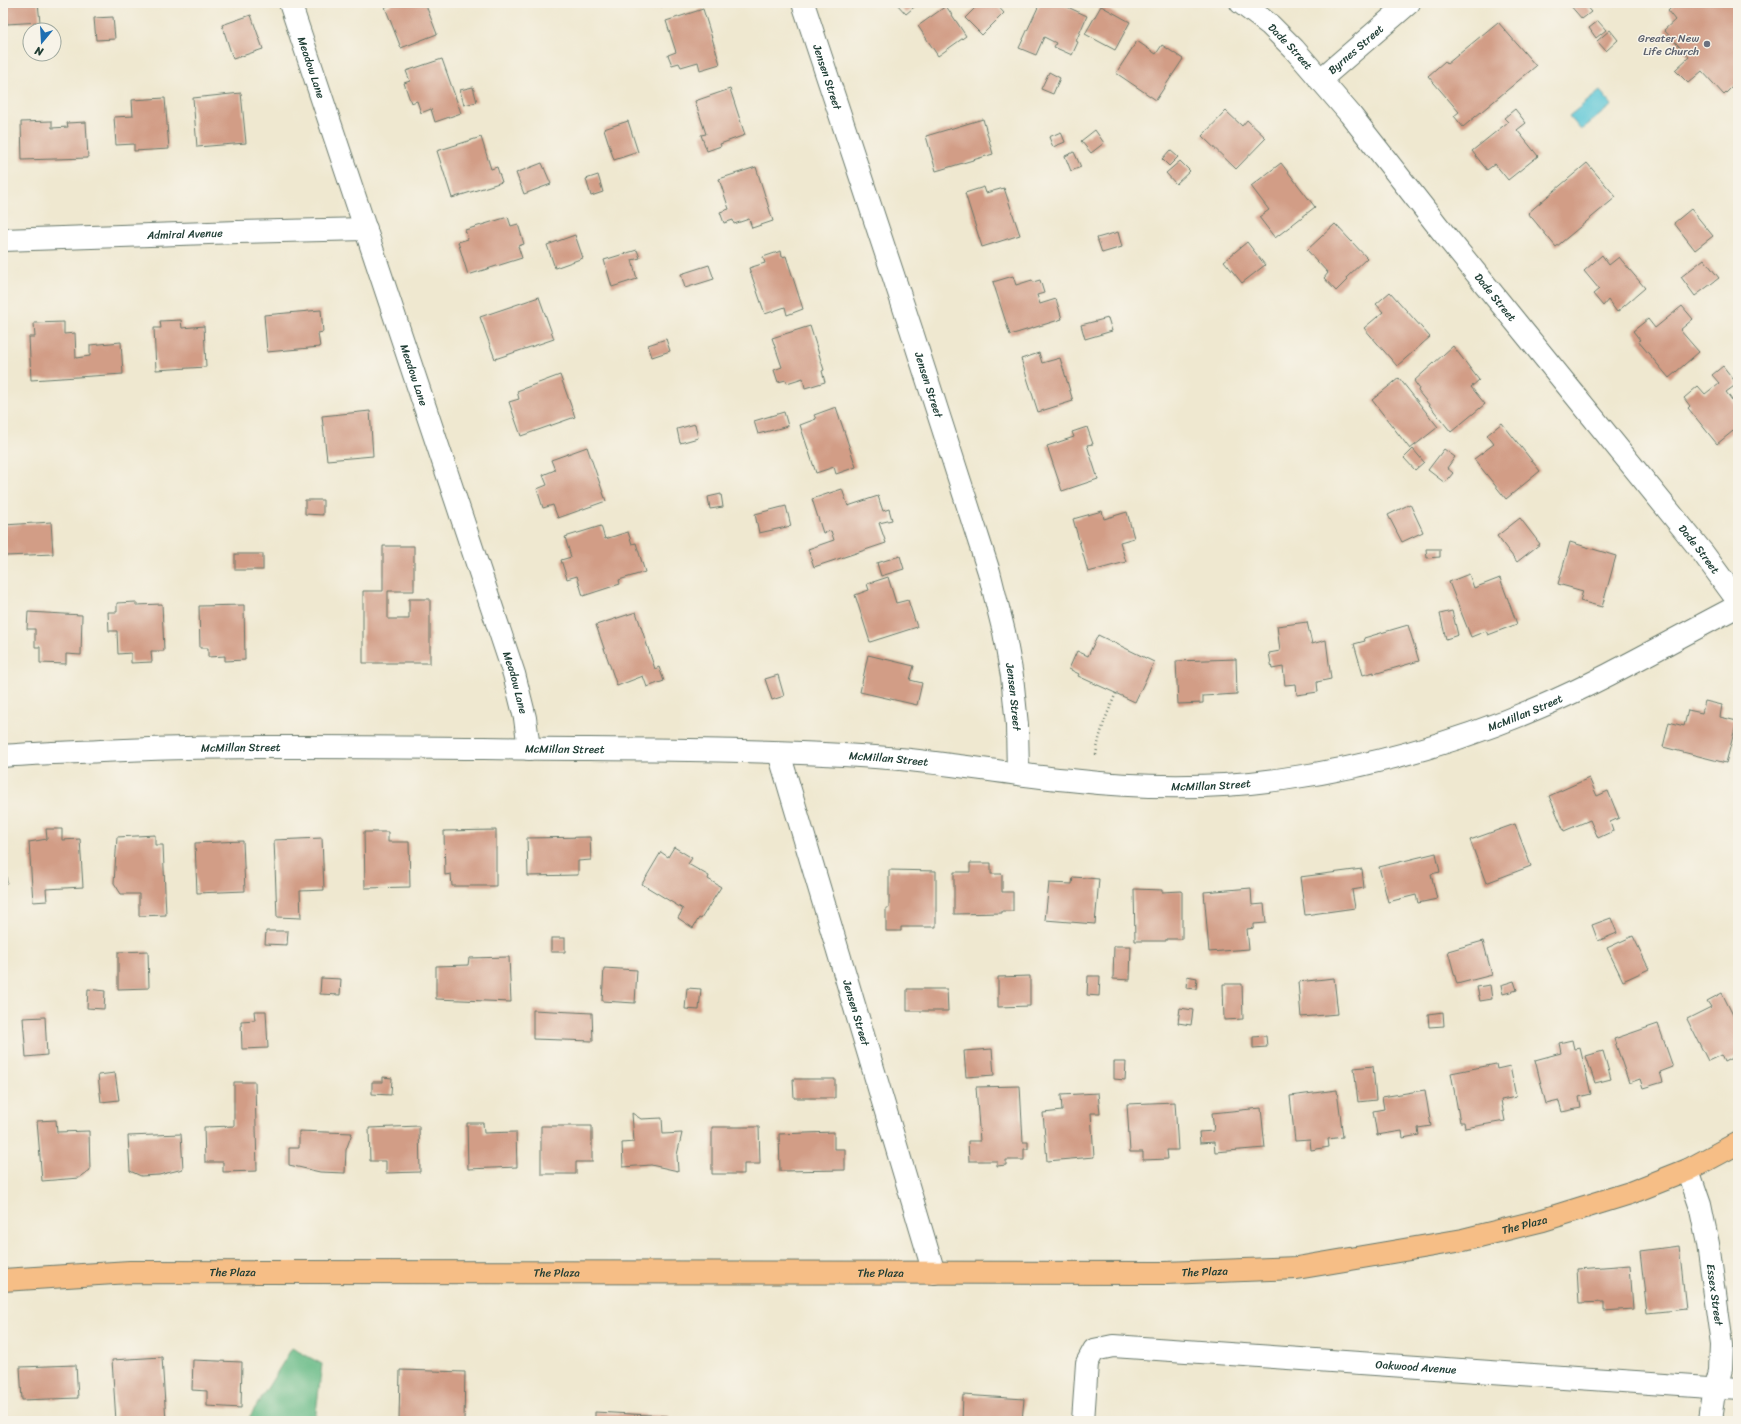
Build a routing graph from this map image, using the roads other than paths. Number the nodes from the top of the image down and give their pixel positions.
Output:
1 (290, 3) edge
2 (803, 3) edge
3 (1241, 3) edge
4 (1409, 3) edge
5 (1320, 80) junction
6 (366, 229) junction
7 (3, 240) edge
8 (1738, 602) edge
9 (1738, 606) edge
10 (529, 749) junction
11 (779, 753) junction
12 (3, 756) edge
13 (1018, 774) junction
14 (1738, 1144) edge
15 (1688, 1170) junction
16 (934, 1273) junction
17 (3, 1280) edge
18 (1716, 1387) junction
19 (1738, 1389) edge
20 (1083, 1421) edge
21 (1710, 1421) edge

1 - 6 street, Meadow Lane
2 - 13 street, Jensen Street
3 - 5 street, Dade Street
4 - 5 street, Byrnes Street
5 - 8 street, Dade Street
6 - 7 street, Admiral Avenue
6 - 10 street, Meadow Lane
9 - 13 street, McMillan Street
10 - 11 street, McMillan Street
10 - 12 street, McMillan Street
11 - 13 street, McMillan Street
11 - 16 street, Jensen Street
14 - 15 main road, The Plaza
15 - 16 main road, The Plaza
15 - 18 street, Essex Street
16 - 17 main road, The Plaza
18 - 19 street, Oakwood Avenue
18 - 20 street, Oakwood Avenue
18 - 21 street, Essex Street

